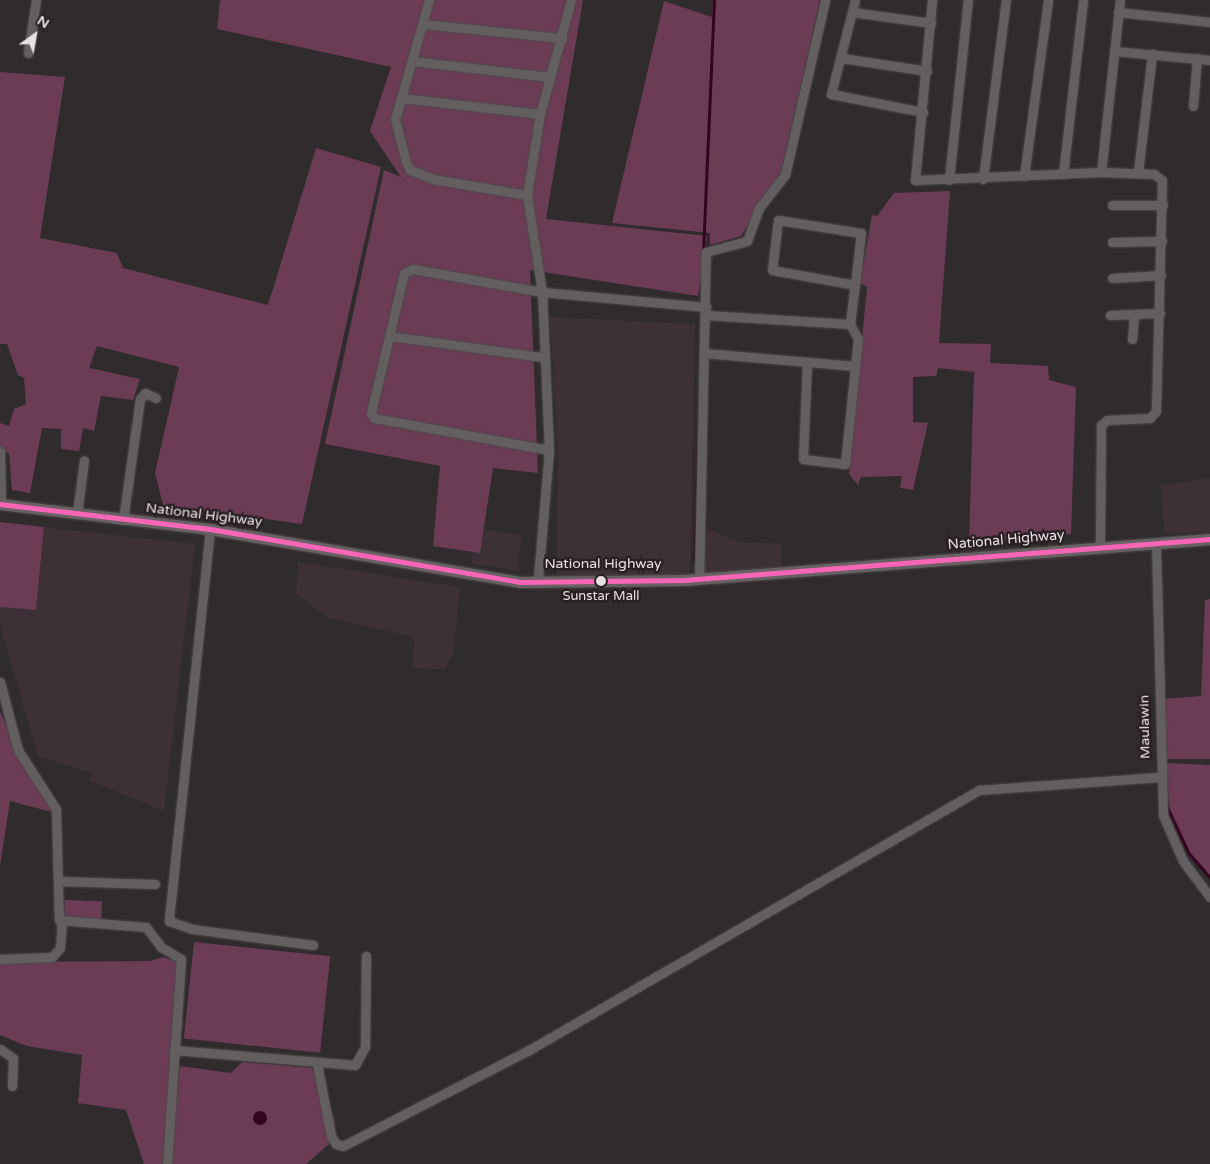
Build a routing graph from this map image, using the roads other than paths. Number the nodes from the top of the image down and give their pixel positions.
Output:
1 (36, 0) edge
2 (430, 0) edge
3 (571, 0) edge
4 (824, 0) edge
5 (855, 0) edge
6 (932, 0) edge
7 (968, 0) edge
8 (1006, 0) edge
9 (1048, 0) edge
10 (1083, 0) edge
11 (1120, 0) edge
12 (852, 12) junction
13 (1118, 12) junction
14 (1210, 22) edge
15 (423, 24) junction
16 (931, 24) junction
17 (562, 38) junction
18 (1114, 50) junction
19 (28, 53) dead end
20 (1152, 54) junction
21 (842, 58) junction
22 (1197, 58) junction
23 (1210, 60) edge
24 (412, 61) junction
25 (927, 71) junction
26 (550, 77) junction
27 (402, 98) junction
28 (1193, 106) dead end
29 (923, 112) junction
30 (540, 114) junction
31 (1101, 172) junction
32 (1138, 172) junction
33 (1063, 174) junction
34 (1024, 176) junction
35 (984, 179) junction
36 (949, 180) junction
37 (527, 195) junction
38 (1112, 205) dead end
39 (1163, 205) junction
40 (1162, 241) junction
41 (1112, 242) dead end
42 (1161, 274) junction
43 (1112, 278) dead end
44 (855, 285) junction
45 (542, 292) junction
46 (706, 311) junction
47 (1160, 313) junction
48 (1134, 314) junction
49 (1110, 315) dead end
50 (850, 324) junction
51 (390, 336) junction
52 (1132, 339) dead end
53 (704, 353) junction
54 (542, 357) junction
55 (807, 362) junction
56 (855, 366) junction
57 (156, 398) dead end
58 (548, 450) junction
59 (0, 451) edge
60 (84, 460) dead end
61 (1, 504) edge
62 (77, 514) junction
63 (124, 520) junction
64 (210, 529) junction
65 (1210, 538) edge
66 (1156, 543) junction
67 (1100, 547) junction
68 (699, 578) junction
69 (538, 579) junction
70 (0, 682) edge
71 (1159, 777) junction
72 (58, 880) junction
73 (155, 884) dead end
74 (1210, 897) edge
75 (62, 922) junction
76 (313, 945) dead end
77 (366, 956) dead end
78 (0, 959) edge
79 (0, 1049) edge
80 (174, 1050) junction
81 (318, 1064) junction
82 (12, 1086) dead end
83 (167, 1164) edge

1 - 19 street
2 - 15 street
3 - 17 street
4 - 46 street
5 - 12 street
6 - 16 street
7 - 36 street
8 - 35 street
9 - 34 street
10 - 33 street
11 - 13 street
12 - 16 street
12 - 21 street
13 - 14 street
13 - 18 street
15 - 17 street
15 - 24 street
16 - 25 street
17 - 26 street
18 - 20 street
18 - 31 street
20 - 22 street
20 - 32 street
21 - 25 street
21 - 29 street
22 - 23 street
22 - 28 street
24 - 26 street
24 - 27 street
25 - 29 street
26 - 30 street
27 - 30 street
27 - 37 street
29 - 36 street
30 - 37 street
31 - 32 street
31 - 33 street
32 - 39 street
33 - 34 street
34 - 35 street
35 - 36 street
37 - 45 street
38 - 39 street
39 - 40 street
40 - 41 street
40 - 42 street
42 - 43 street
42 - 47 street
44 - 44 street
44 - 50 street
45 - 46 street
45 - 51 street
45 - 54 street
46 - 50 street
46 - 53 street
47 - 48 street
47 - 67 street
48 - 49 street
48 - 52 street
50 - 56 street
51 - 54 street
51 - 58 street
53 - 55 street
53 - 68 street
54 - 58 street
55 - 56 street
55 - 56 street
57 - 63 street
58 - 69 street
59 - 61 street
60 - 62 street
61 - 62 main road, National Highway
62 - 63 main road, National Highway
63 - 64 main road, National Highway
64 - 69 main road, National Highway
64 - 76 street
65 - 66 main road, National Highway
66 - 67 main road, National Highway
66 - 71 street, Maulawin
67 - 68 main road, National Highway
68 - 69 main road, National Highway
70 - 72 street
71 - 74 street, Maulawin
71 - 81 street
72 - 73 street
72 - 75 street
75 - 78 street
75 - 80 street
77 - 81 street
79 - 82 street
80 - 81 street
80 - 83 street

